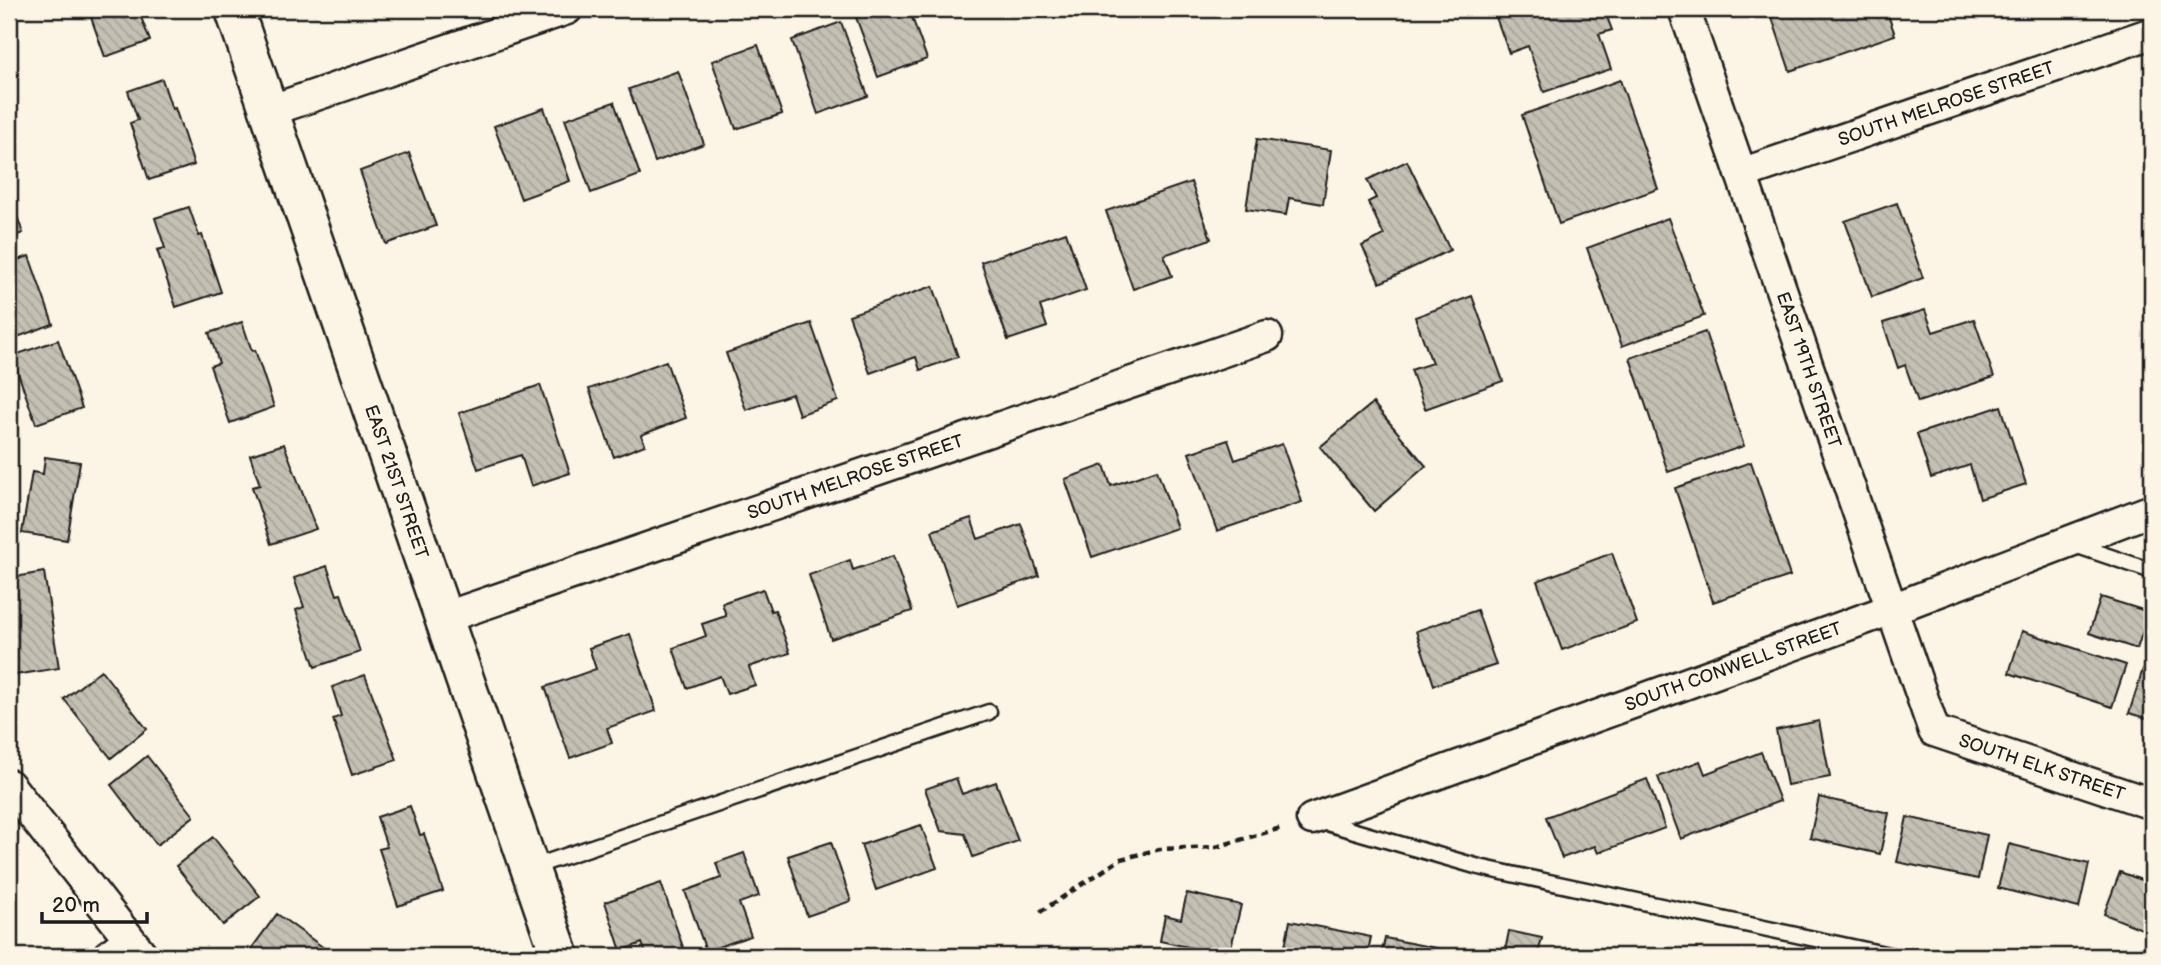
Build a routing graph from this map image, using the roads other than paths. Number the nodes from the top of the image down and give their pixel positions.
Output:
1 (234, 9) edge
2 (567, 9) edge
3 (1685, 9) edge
4 (2152, 33) edge
5 (269, 111) junction
6 (1741, 174) junction
7 (1267, 336) dead end
8 (2152, 510) edge
9 (2064, 541) junction
10 (2152, 571) edge
11 (1892, 609) junction
12 (443, 618) junction
13 (989, 712) dead end
14 (1934, 732) joint
15 (9, 785) edge
16 (2152, 804) edge
17 (1312, 819) joint
18 (530, 869) junction
19 (127, 951) edge
20 (559, 956) edge
21 (1895, 956) edge

1 - 5 street, EAST 21ST STREET
2 - 5 street
3 - 6 street, EAST 19TH STREET
4 - 6 street, SOUTH MELROSE STREET
5 - 12 street, EAST 21ST STREET
6 - 11 street, EAST 19TH STREET
7 - 12 street, SOUTH MELROSE STREET
8 - 9 street, SOUTH CONWELL STREET
9 - 10 lane
9 - 11 street, SOUTH CONWELL STREET
11 - 14 street, EAST 19TH STREET
11 - 17 street, SOUTH CONWELL STREET
12 - 18 street, EAST 21ST STREET
13 - 18 lane
14 - 16 street, SOUTH ELK STREET
15 - 19 street
17 - 21 lane
18 - 20 street, EAST 21ST STREET

